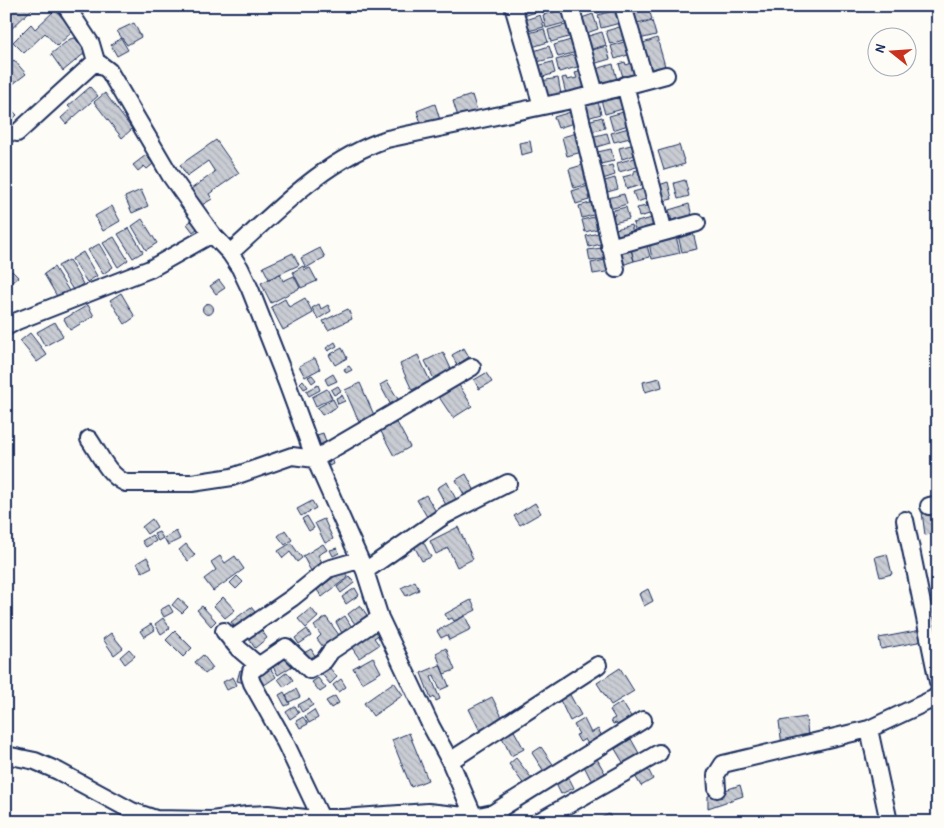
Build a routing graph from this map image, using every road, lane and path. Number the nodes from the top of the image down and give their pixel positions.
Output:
1 (66, 6) edge
2 (513, 6) edge
3 (570, 6) edge
4 (623, 6) edge
5 (96, 61) junction
6 (666, 75) dead end
7 (645, 80) junction
8 (625, 85) junction
9 (595, 93) junction
10 (576, 99) junction
11 (542, 106) junction
12 (17, 133) dead end
13 (697, 224) dead end
14 (664, 232) junction
15 (212, 234) junction
16 (610, 247) junction
17 (230, 253) junction
18 (616, 269) dead end
19 (10, 320) edge
20 (472, 367) dead end
21 (89, 439) dead end
22 (315, 459) junction
23 (508, 483) dead end
24 (905, 520) dead end
25 (362, 565) junction
26 (380, 618) junction
27 (598, 665) dead end
28 (259, 666) junction
29 (938, 682) edge
30 (938, 694) edge
31 (643, 720) dead end
32 (869, 729) junction
33 (659, 753) dead end
34 (6, 755) edge
35 (450, 761) junction
36 (717, 789) dead end
37 (474, 817) junction
38 (136, 818) edge
39 (321, 818) junction
40 (232, 819) edge
41 (498, 819) edge
42 (538, 822) edge
43 (889, 822) edge

1 - 5 street
2 - 11 street
3 - 9 street
4 - 7 street
5 - 12 street
5 - 15 street
6 - 7 street
7 - 8 street
8 - 9 street
8 - 14 street
9 - 10 street
10 - 11 street
10 - 16 street
11 - 17 street
13 - 14 street
14 - 16 street
15 - 17 street
15 - 19 street
16 - 18 street
17 - 22 street
20 - 22 street
21 - 22 street
22 - 25 street
23 - 25 street
24 - 29 street
25 - 26 street
25 - 28 street
26 - 28 street
26 - 35 street
27 - 35 street
28 - 39 street
30 - 32 street
31 - 41 street
32 - 36 street
32 - 43 street
33 - 42 street
34 - 38 street
35 - 37 street
37 - 39 street
37 - 41 street
38 - 40 street
39 - 40 street

